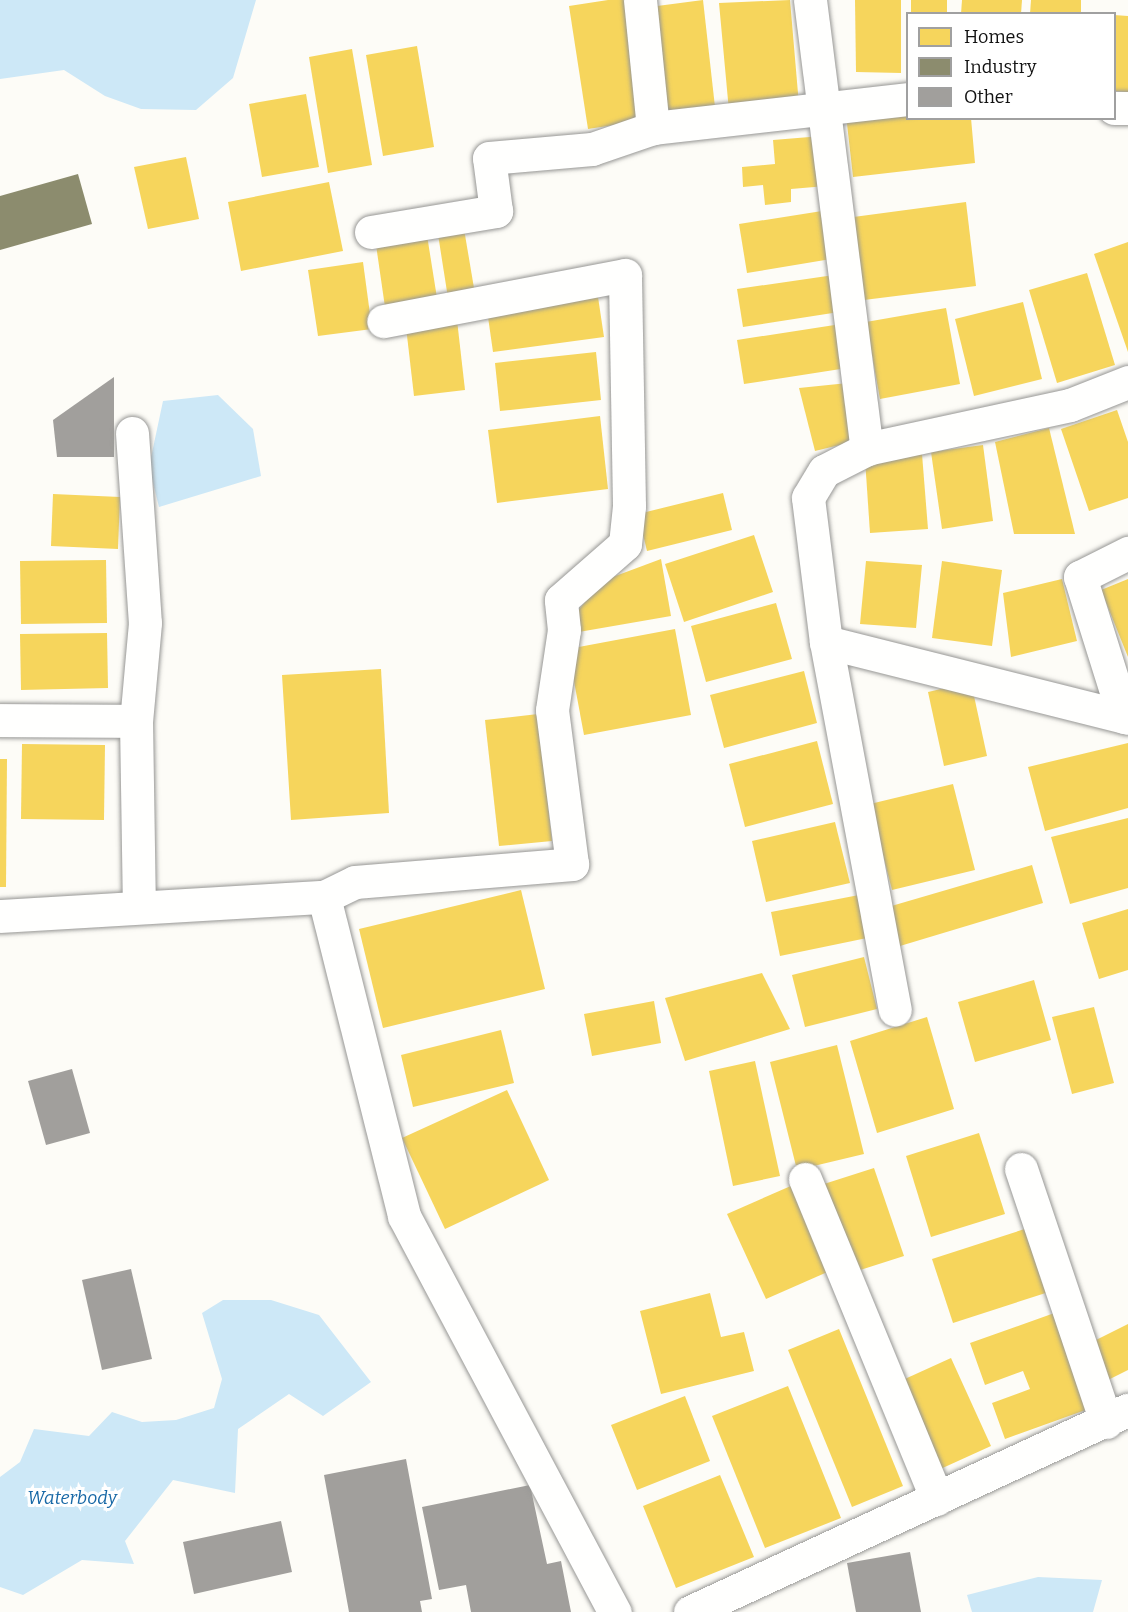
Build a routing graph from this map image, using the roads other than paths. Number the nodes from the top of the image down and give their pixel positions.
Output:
1 (640, 0) edge
2 (810, 0) edge
3 (906, 99) edge
4 (820, 106) junction
5 (653, 128) junction
6 (371, 232) dead end
7 (383, 321) dead end
8 (1128, 382) edge
9 (132, 433) dead end
10 (867, 449) junction
11 (1128, 553) edge
12 (826, 642) junction
13 (1126, 717) edge
14 (0, 720) edge
15 (136, 721) junction
16 (324, 897) junction
17 (139, 904) junction
18 (0, 916) edge
19 (895, 1010) dead end
20 (1021, 1169) dead end
21 (805, 1179) dead end
22 (1117, 1416) edge
23 (937, 1499) junction
24 (615, 1612) edge
25 (690, 1612) edge

1 - 5 street
2 - 4 street
3 - 4 street
4 - 5 street
4 - 10 street
5 - 6 street
7 - 16 street
8 - 10 street
9 - 15 street
10 - 12 street
11 - 13 street
12 - 13 street
12 - 19 street
14 - 15 street
15 - 17 street
16 - 17 street
16 - 24 street
17 - 18 street
20 - 22 street
21 - 23 street
22 - 23 street
23 - 25 street

